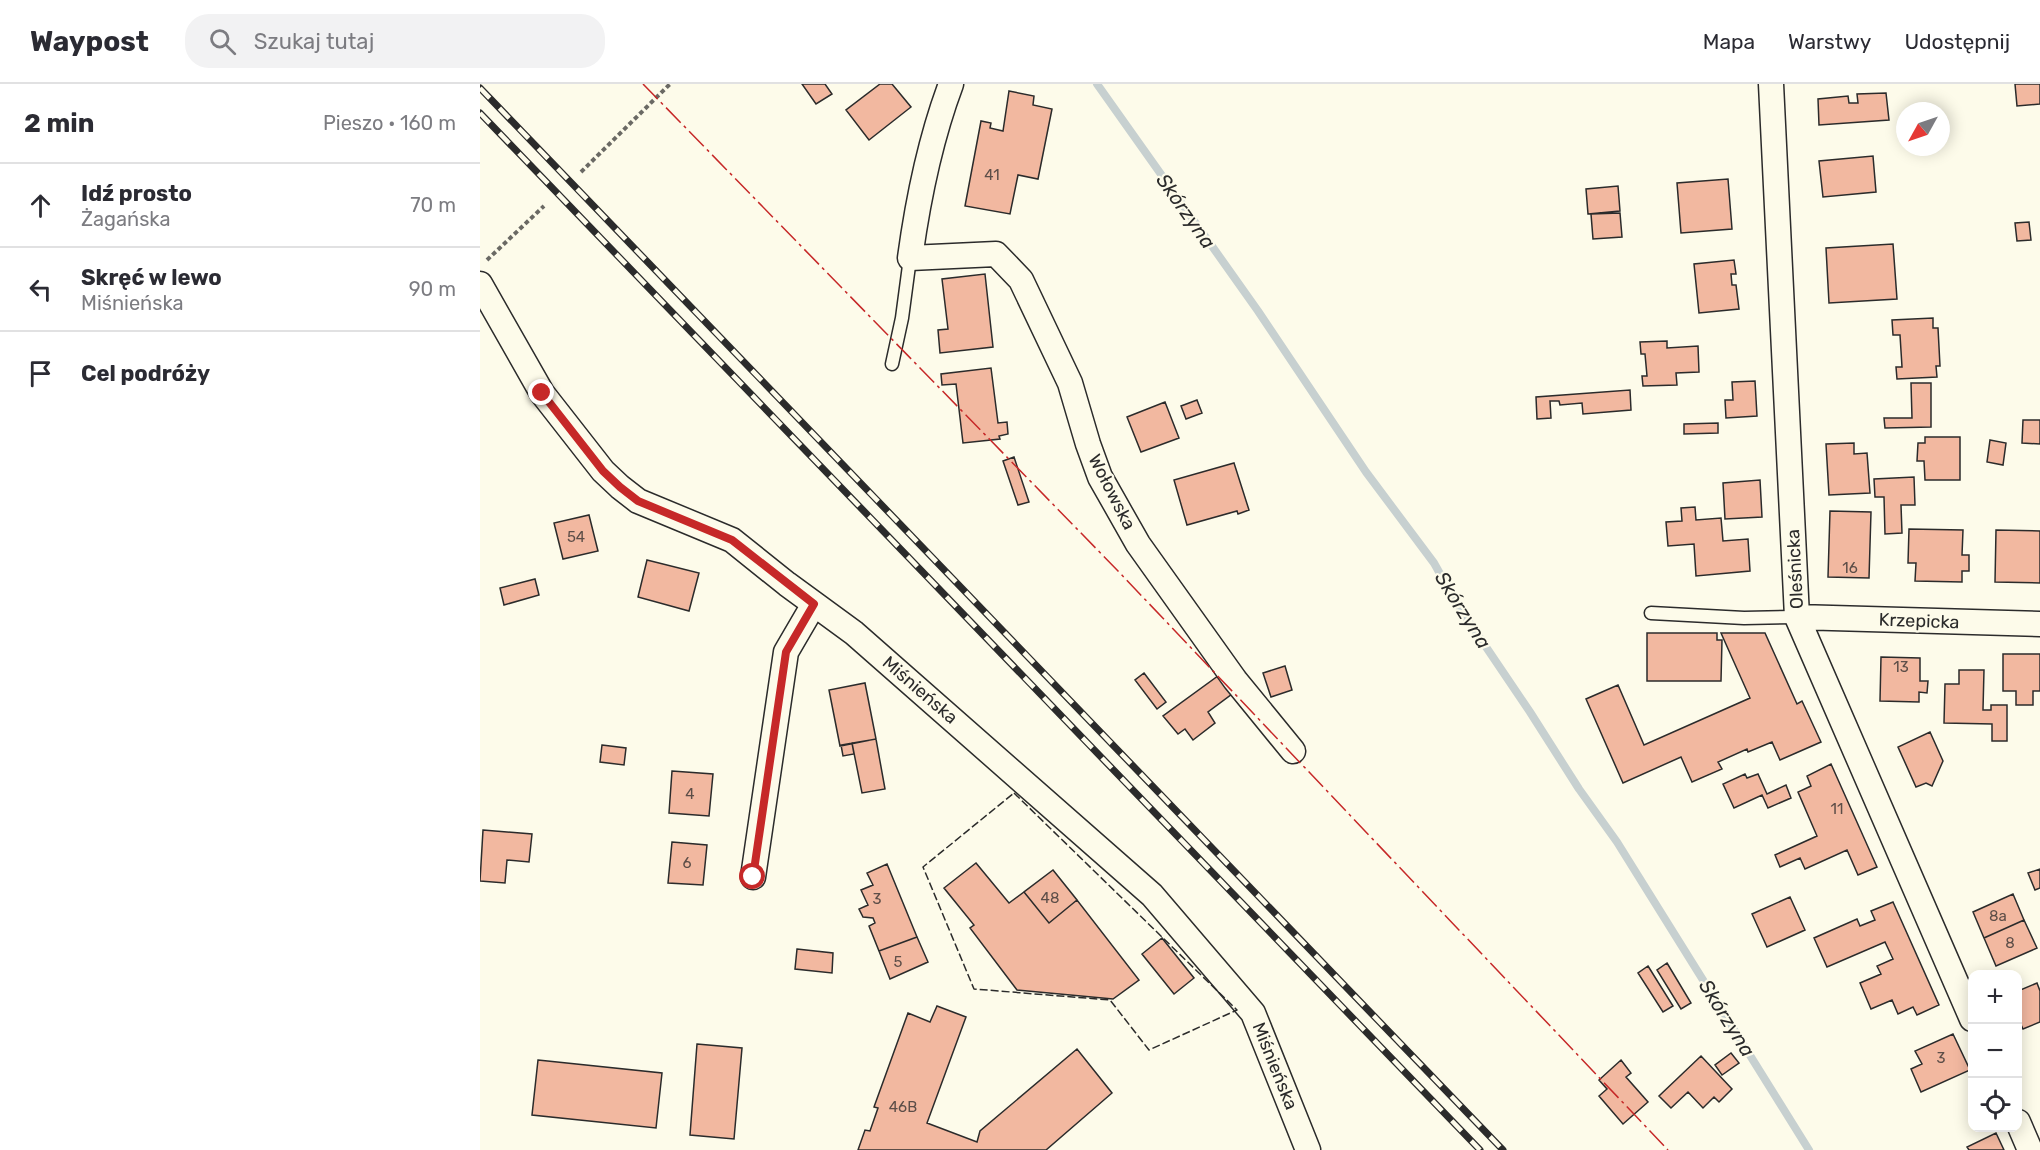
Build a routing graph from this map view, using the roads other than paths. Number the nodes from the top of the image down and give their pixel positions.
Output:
1 (951, 84) edge
2 (1771, 84) edge
3 (910, 258) junction
4 (480, 284) edge
5 (892, 364) dead end
6 (814, 604) junction
7 (1651, 614) dead end
8 (1797, 617) junction
9 (2040, 624) edge
10 (1293, 751) dead end
11 (753, 877) dead end
12 (1968, 1010) edge
13 (2022, 1131) edge
14 (1308, 1150) edge
15 (2030, 1150) edge

1 - 3 street
2 - 8 street, Oleśnicka
3 - 5 lane
3 - 10 street, Wołowska
4 - 6 street, Miśnieńska
6 - 11 street
6 - 14 street, Miśnieńska
7 - 8 lane
8 - 9 street, Krzepicka
8 - 12 street, Oleśnicka
13 - 15 street

